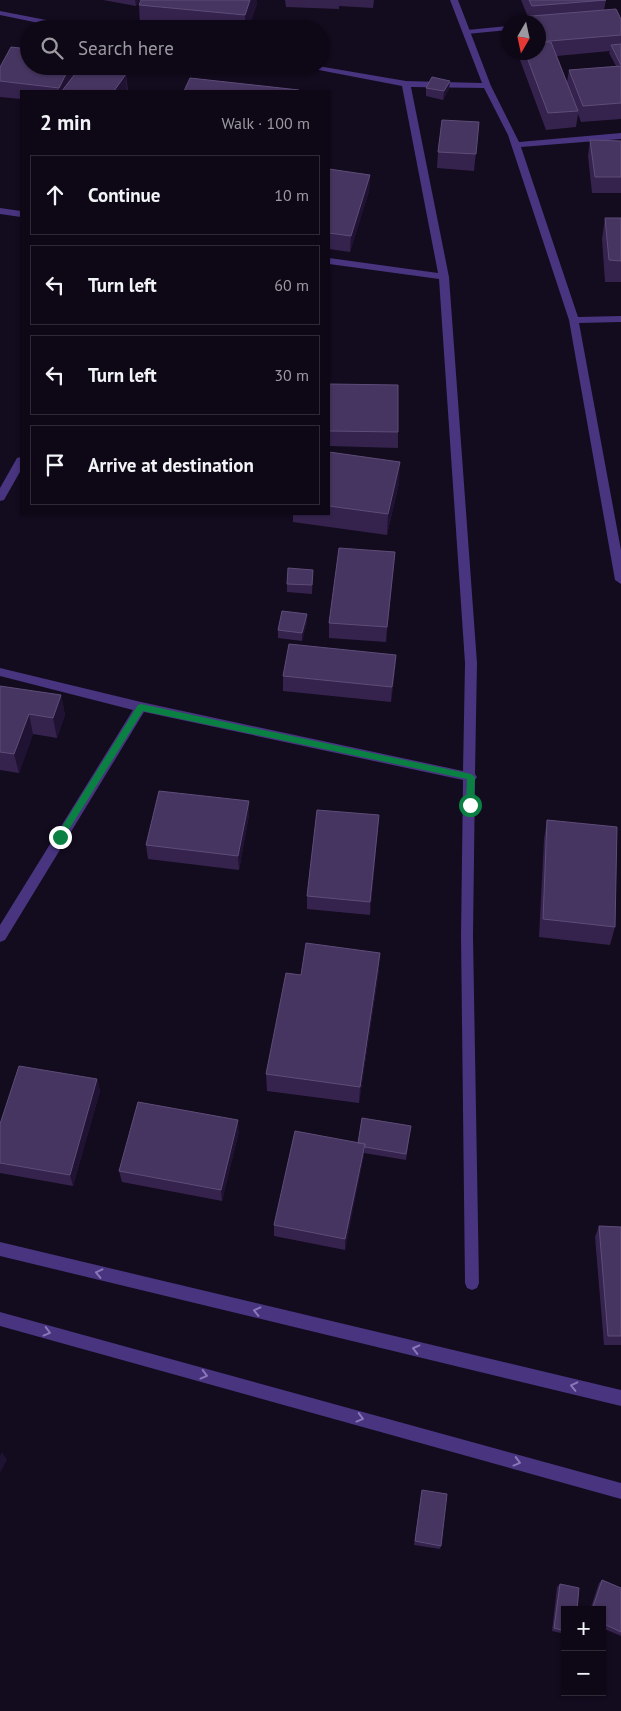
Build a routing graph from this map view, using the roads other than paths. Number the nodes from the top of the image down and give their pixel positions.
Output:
1 (454, 0) edge
2 (0, 13) edge
3 (36, 20) edge
4 (501, 29) edge
5 (468, 32) junction
6 (330, 71) edge
7 (406, 84) junction
8 (487, 86) junction
9 (621, 136) edge
10 (515, 145) junction
11 (0, 211) edge
12 (20, 214) edge
13 (330, 261) edge
14 (444, 277) junction
15 (621, 319) edge
16 (574, 320) junction
17 (20, 463) edge
18 (0, 497) edge
19 (620, 562) edge
20 (621, 580) edge
21 (0, 672) edge
22 (141, 707) junction
23 (471, 777) junction
24 (0, 936) edge
25 (0, 1249) edge
26 (472, 1282) dead end
27 (0, 1319) edge
28 (621, 1398) edge
29 (621, 1491) edge

1 - 5 street
2 - 3 street
4 - 5 street
5 - 8 street
6 - 7 street
7 - 8 street
7 - 14 street
8 - 10 street
9 - 10 street
10 - 16 street
11 - 12 street
13 - 14 street
14 - 23 street
15 - 16 street
16 - 19 street
17 - 18 street
19 - 20 street
21 - 22 street
22 - 23 street
22 - 24 street
23 - 26 street
28 -> 25 street
27 -> 29 street

